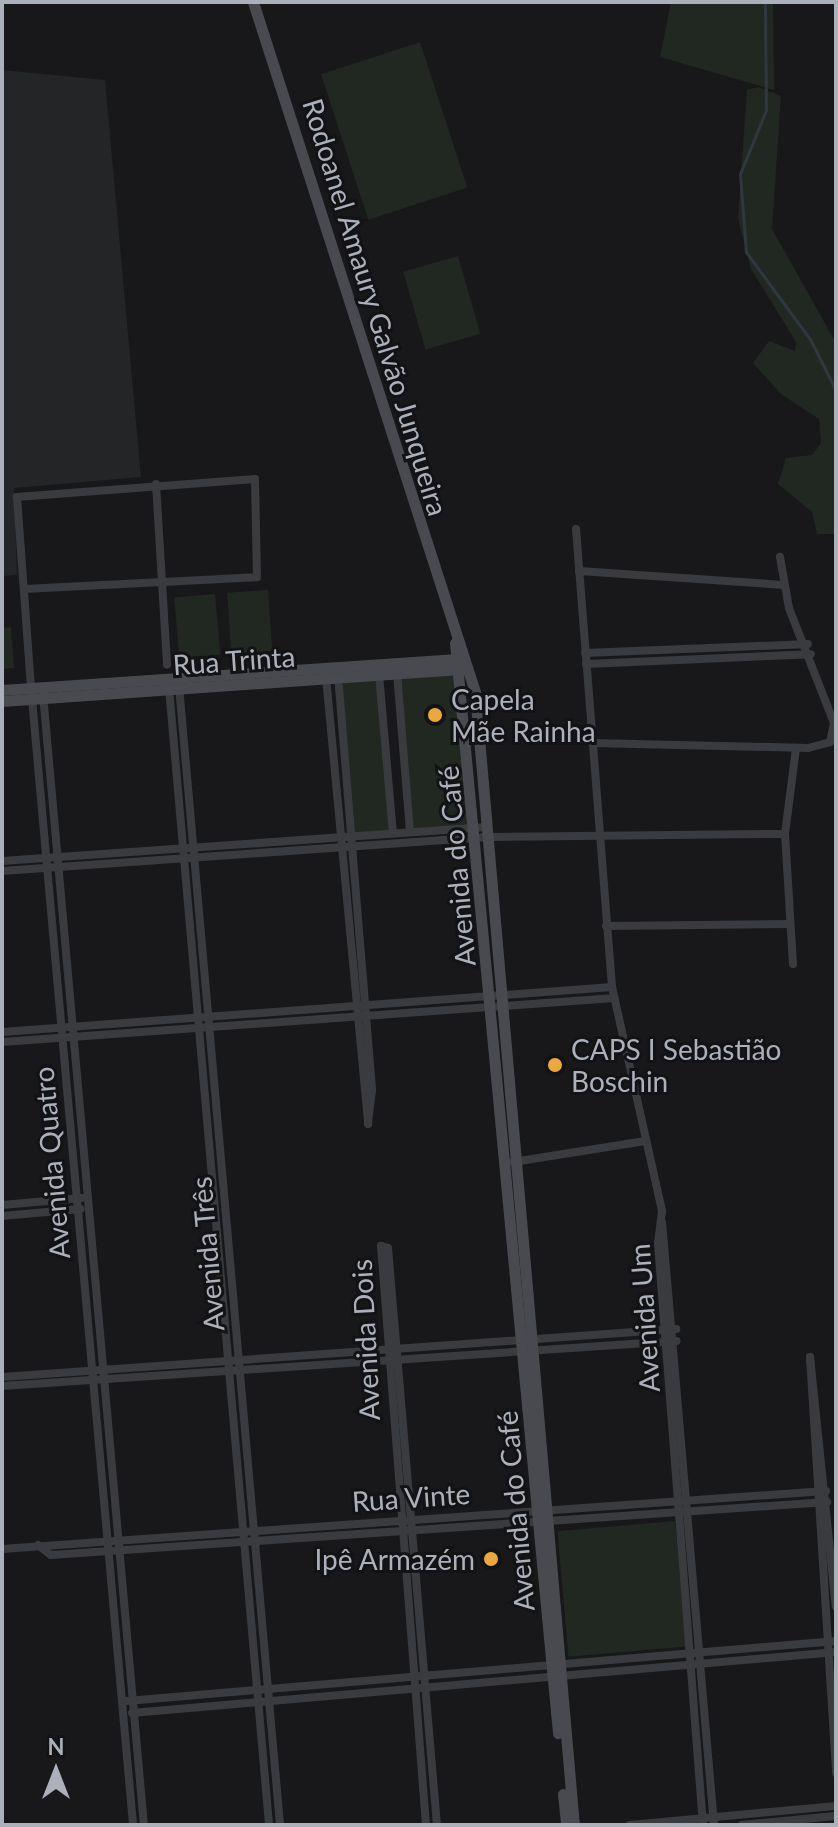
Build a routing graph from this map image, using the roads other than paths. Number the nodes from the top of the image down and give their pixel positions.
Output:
1 (253, 2) edge
2 (156, 484) junction
3 (576, 529) dead end
4 (780, 557) dead end
5 (579, 571) junction
6 (162, 582) junction
7 (784, 585) junction
8 (24, 589) junction
9 (452, 627) joint
10 (808, 644) junction
11 (585, 653) junction
12 (811, 654) junction
13 (463, 664) junction
14 (586, 664) junction
15 (167, 665) dead end
16 (332, 672) junction
17 (397, 673) junction
18 (379, 674) junction
19 (174, 684) junction
20 (2, 690) edge
21 (37, 693) junction
22 (2, 701) edge
23 (592, 743) junction
24 (796, 748) junction
25 (410, 831) junction
26 (482, 832) junction
27 (393, 833) junction
28 (785, 834) junction
29 (339, 835) junction
30 (351, 835) junction
31 (599, 835) junction
32 (352, 845) junction
33 (339, 846) junction
34 (192, 847) junction
35 (180, 848) junction
36 (193, 857) junction
37 (182, 858) junction
38 (2, 861) edge
39 (57, 862) junction
40 (47, 863) junction
41 (2, 871) edge
42 (790, 924) junction
43 (606, 926) junction
44 (793, 964) dead end
45 (612, 987) junction
46 (614, 998) junction
47 (497, 1002) junction
48 (365, 1004) junction
49 (354, 1006) junction
50 (366, 1016) junction
51 (207, 1017) junction
52 (355, 1017) junction
53 (195, 1018) junction
54 (71, 1027) junction
55 (61, 1028) junction
56 (196, 1028) junction
57 (208, 1028) junction
58 (2, 1032) edge
59 (73, 1037) junction
60 (62, 1038) junction
61 (2, 1042) edge
62 (645, 1141) junction
63 (513, 1162) junction
64 (87, 1198) junction
65 (76, 1199) junction
66 (2, 1205) edge
67 (87, 1209) junction
68 (77, 1210) junction
69 (2, 1216) edge
70 (664, 1252) junction
71 (676, 1329) junction
72 (665, 1330) junction
73 (677, 1341) junction
74 (666, 1342) junction
75 (529, 1347) junction
76 (396, 1348) junction
77 (384, 1349) junction
78 (239, 1359) junction
79 (385, 1359) junction
80 (397, 1359) junction
81 (227, 1360) junction
82 (240, 1370) junction
83 (228, 1371) junction
84 (103, 1374) junction
85 (92, 1375) junction
86 (2, 1377) edge
87 (2, 1386) edge
88 (822, 1491) junction
89 (679, 1501) junction
90 (689, 1501) junction
91 (823, 1502) junction
92 (680, 1512) junction
93 (690, 1512) junction
94 (543, 1517) junction
95 (411, 1518) junction
96 (399, 1519) junction
97 (401, 1529) junction
98 (411, 1529) junction
99 (242, 1530) junction
100 (254, 1530) junction
101 (119, 1539) junction
102 (108, 1540) junction
103 (243, 1541) junction
104 (255, 1541) junction
105 (42, 1544) junction
106 (2, 1549) edge
107 (119, 1550) junction
108 (109, 1551) junction
109 (836, 1607) edge
110 (832, 1641) edge
111 (702, 1652) junction
112 (832, 1652) edge
113 (691, 1654) junction
114 (703, 1664) junction
115 (692, 1665) junction
116 (557, 1672) junction
117 (417, 1677) junction
118 (427, 1677) junction
119 (428, 1687) junction
120 (417, 1688) junction
121 (268, 1691) junction
122 (258, 1692) junction
123 (133, 1701) junction
124 (122, 1702) junction
125 (270, 1702) junction
126 (259, 1703) junction
127 (135, 1713) junction
128 (123, 1714) junction
129 (836, 1773) edge
130 (836, 1806) edge
131 (836, 1816) edge
132 (714, 1821) edge
133 (703, 1822) edge
134 (133, 1825) edge
135 (144, 1825) edge
136 (269, 1825) edge
137 (280, 1825) edge
138 (426, 1825) edge
139 (437, 1825) edge
140 (566, 1825) edge
141 (574, 1825) edge
142 (630, 1825) edge
143 (742, 1825) edge

1 - 9 main road, Rodoanel Amaury Galvão Junqueira
2 - 6 street
2 - 6 street
2 - 8 street, Avenida Quatro
3 - 5 street, Avenida Um
4 - 7 street
5 - 7 street
5 - 11 street, Avenida Um
6 - 8 street
6 - 15 street
7 - 10 street
8 - 21 street, Avenida Quatro
9 - 13 main road, Avenida do Café
10 - 11 street
10 - 12 street
11 - 14 street, Avenida Um
12 - 14 street
12 - 24 street
13 - 16 main road, Rua Trinta
13 - 17 main road, Rua Trinta
13 - 26 main road, Avenida do Café
14 - 23 street, Avenida Um
16 - 18 main road, Rua Trinta
16 - 19 main road, Rua Trinta
16 - 29 street
16 - 30 street
17 - 18 main road, Rua Trinta
17 - 25 street
18 - 27 street
19 - 21 main road, Rua Trinta
19 - 34 street, Avenida Três
19 - 35 street, Avenida Três
20 - 21 main road, Rua Trinta
21 - 22 main road, Rua Trinta
21 - 39 street, Avenida Quatro
21 - 40 street, Avenida Quatro
23 - 24 street
23 - 31 street, Avenida Um
24 - 28 street
25 - 26 street
25 - 27 street
26 - 31 street
26 - 32 street
26 - 47 main road, Avenida do Café
27 - 30 street
28 - 31 street
28 - 42 street
29 - 30 street
29 - 33 street
29 - 34 street
30 - 32 street
31 - 43 street, Avenida Um
32 - 33 street
32 - 48 street
33 - 36 street
33 - 49 street
34 - 35 street
34 - 36 street, Avenida Três
35 - 37 street, Avenida Três
35 - 39 street
36 - 37 street
36 - 51 street, Avenida Três
37 - 39 street
37 - 53 street, Avenida Três
38 - 40 street
39 - 40 street
39 - 54 street, Avenida Quatro
40 - 41 street
40 - 55 street, Avenida Quatro
42 - 43 street
42 - 44 street
43 - 45 street, Avenida Um
45 - 46 street, Avenida Um
45 - 47 street
46 - 47 street
46 - 62 street, Avenida Um
47 - 48 street
47 - 50 street
47 - 63 main road, Avenida do Café
48 - 49 street
48 - 50 street
49 - 51 street
49 - 52 street
50 - 52 street
50 - 52 street
51 - 53 street
51 - 57 street, Avenida Três
52 - 57 street
53 - 54 street
53 - 56 street, Avenida Três
54 - 55 street
54 - 59 street, Avenida Quatro
55 - 58 street
55 - 60 street, Avenida Quatro
56 - 57 street
56 - 59 street
56 - 81 street, Avenida Três
57 - 78 street, Avenida Três
59 - 60 street
59 - 64 street, Avenida Quatro
60 - 61 street
60 - 65 street, Avenida Quatro
62 - 63 street
62 - 70 street, Avenida Um
63 - 75 main road, Avenida do Café
64 - 65 street
64 - 67 street, Avenida Quatro
65 - 66 street
65 - 68 street, Avenida Quatro
67 - 68 street
67 - 84 street, Avenida Quatro
68 - 69 street
68 - 85 street, Avenida Quatro
70 - 71 street, Avenida Um
70 - 72 street, Avenida Um
71 - 72 street
71 - 73 street, Avenida Um
72 - 74 street, Avenida Um
72 - 75 street
73 - 74 street
73 - 90 street, Avenida Um
74 - 75 street
74 - 89 street, Avenida Um
75 - 76 street
75 - 80 street
75 - 94 main road, Avenida do Café
76 - 77 street
76 - 77 street, Avenida Dois
76 - 80 street, Avenida Dois
77 - 78 street
77 - 79 street, Avenida Dois
78 - 81 street
78 - 82 street, Avenida Três
79 - 80 street
79 - 82 street
79 - 96 street, Avenida Dois
80 - 95 street, Avenida Dois
81 - 83 street, Avenida Três
81 - 84 street
82 - 83 street
82 - 100 street, Avenida Três
83 - 84 street
83 - 99 street, Avenida Três
84 - 85 street
84 - 101 street, Avenida Quatro
85 - 86 street
85 - 87 street
85 - 102 street, Avenida Quatro
88 - 88 street
88 - 90 street, Rua Vinte
88 - 91 street
89 - 90 street, Rua Vinte
89 - 92 street, Avenida Um
89 - 94 street, Rua Vinte
90 - 93 street, Avenida Um
91 - 93 street, Rua Vinte
91 - 109 street
91 - 110 street
92 - 93 street, Rua Vinte
92 - 94 street, Rua Vinte
92 - 113 street, Avenida Um
93 - 111 street, Avenida Um
94 - 95 street, Rua Vinte
94 - 98 street, Rua Vinte
94 - 116 main road, Avenida do Café
95 - 96 street, Rua Vinte
95 - 98 street, Avenida Dois
96 - 97 street, Avenida Dois
96 - 100 street, Rua Vinte
97 - 98 street, Rua Vinte
97 - 104 street, Rua Vinte
97 - 117 street, Avenida Dois
98 - 118 street, Avenida Dois
99 - 100 street, Rua Vinte
99 - 101 street, Rua Vinte
99 - 103 street, Avenida Três
100 - 104 street, Avenida Três
101 - 102 street, Rua Vinte
101 - 107 street, Avenida Quatro
102 - 105 street, Rua Vinte
102 - 108 street, Avenida Quatro
103 - 104 street, Rua Vinte
103 - 107 street, Rua Vinte
103 - 122 street, Avenida Três
104 - 121 street, Avenida Três
105 - 106 street, Rua Vinte
105 - 108 street, Rua Vinte
107 - 108 street, Rua Vinte
107 - 123 street, Avenida Quatro
108 - 124 street, Avenida Quatro
110 - 111 street
110 - 112 street
111 - 113 street
111 - 114 street, Avenida Um
112 - 114 street
112 - 129 street
113 - 115 street, Avenida Um
113 - 116 street
114 - 115 street
114 - 132 street, Avenida Um
115 - 116 street
115 - 133 street, Avenida Um
116 - 118 street
116 - 119 street
116 - 140 main road, Avenida do Café
116 - 141 main road, Avenida do Café
117 - 118 street
117 - 120 street, Avenida Dois
117 - 121 street
118 - 119 street, Avenida Dois
119 - 120 street
119 - 139 street, Avenida Dois
120 - 125 street
120 - 138 street, Avenida Dois
121 - 122 street
121 - 125 street, Avenida Três
122 - 123 street
122 - 126 street, Avenida Três
123 - 124 street
123 - 127 street, Avenida Quatro
124 - 128 street, Avenida Quatro
125 - 126 street
125 - 137 street, Avenida Três
126 - 127 street
126 - 136 street, Avenida Três
127 - 128 street
127 - 135 street, Avenida Quatro
128 - 134 street, Avenida Quatro
130 - 132 street
131 - 143 street
132 - 133 street
133 - 142 street

